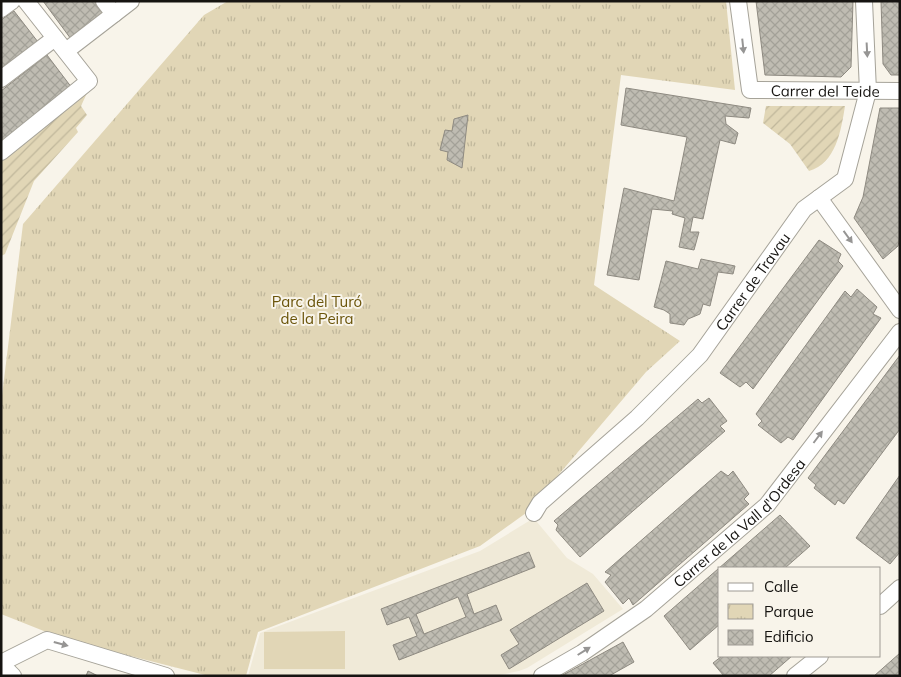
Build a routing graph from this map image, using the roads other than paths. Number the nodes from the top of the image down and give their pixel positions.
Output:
1 (26, 1) edge
2 (104, 1) edge
3 (131, 1) edge
4 (738, 1) edge
5 (864, 1) edge
6 (114, 14) junction
7 (54, 38) junction
8 (66, 51) junction
9 (1, 79) edge
10 (868, 91) junction
11 (900, 91) edge
12 (1, 152) edge
13 (819, 198) junction
14 (900, 310) edge
15 (900, 332) edge
16 (534, 513) dead end
17 (900, 588) edge
18 (881, 605) edge
19 (819, 657) edge
20 (1, 664) edge
21 (13, 676) edge
22 (166, 676) edge
23 (542, 676) edge
24 (795, 676) edge

1 - 7 street
2 - 6 street
3 - 6 street
4 -> 10 street, Carrer del Teide
5 -> 10 street, Carrer de Travau
6 - 8 street
7 - 8 street
7 - 9 street
8 - 12 street
10 - 11 street, Carrer del Teide
10 - 13 street, Carrer de Travau
13 -> 14 street
13 - 16 street, Carrer de Travau
23 -> 15 street, Carrer de la Vall d'Ordesa
17 - 18 street
19 - 24 street
20 - 21 street
20 -> 22 street

